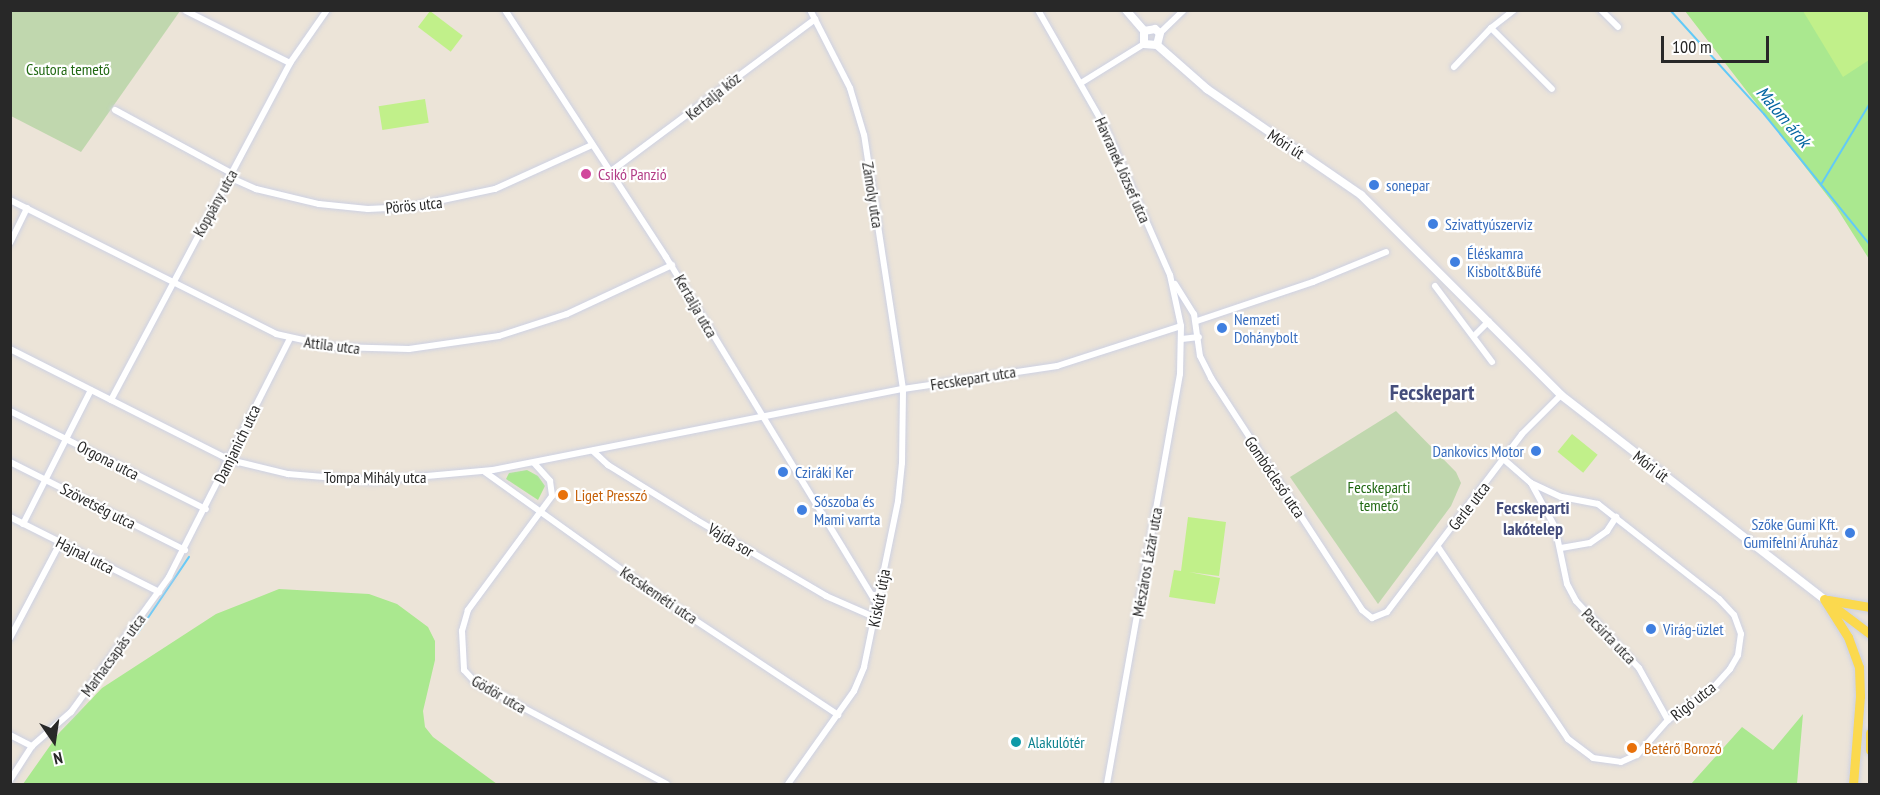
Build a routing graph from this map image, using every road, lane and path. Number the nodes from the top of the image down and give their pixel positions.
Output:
1 (186, 10) edge
2 (327, 10) edge
3 (506, 10) edge
4 (810, 10) edge
5 (1038, 10) edge
6 (1126, 10) edge
7 (1184, 10) edge
8 (1514, 10) edge
9 (1601, 10) edge
10 (815, 19) junction
11 (1491, 27) junction
12 (1618, 27) dead end
13 (1144, 31) junction
14 (1160, 33) junction
15 (1144, 44) junction
16 (1157, 45) junction
17 (290, 63) junction
18 (1454, 67) dead end
19 (1081, 83) junction
20 (1552, 89) dead end
21 (116, 110) dead end
22 (592, 145) junction
23 (610, 172) junction
24 (230, 175) junction
25 (10, 200) edge
26 (27, 208) junction
27 (10, 243) edge
28 (1386, 252) dead end
29 (672, 265) junction
30 (172, 281) junction
31 (1172, 282) junction
32 (1435, 286) dead end
33 (1181, 317) junction
34 (1195, 317) junction
35 (1489, 321) junction
36 (1182, 326) junction
37 (1474, 336) junction
38 (1199, 337) junction
39 (290, 339) junction
40 (1182, 339) junction
41 (10, 350) edge
42 (1492, 362) dead end
43 (903, 389) junction
44 (91, 390) junction
45 (1561, 395) junction
46 (111, 400) junction
47 (10, 411) edge
48 (762, 419) junction
49 (66, 438) junction
50 (593, 451) junction
51 (230, 460) junction
52 (1505, 460) junction
53 (10, 462) edge
54 (534, 463) junction
55 (484, 472) junction
56 (45, 480) junction
57 (1531, 483) junction
58 (206, 509) junction
59 (540, 512) junction
60 (10, 517) edge
61 (1617, 517) junction
62 (23, 524) junction
63 (60, 543) junction
64 (1438, 547) junction
65 (1561, 548) junction
66 (185, 550) junction
67 (159, 592) junction
68 (1824, 599) junction
69 (878, 606) junction
70 (1869, 607) edge
71 (876, 618) junction
72 (1378, 619) joint
73 (1869, 634) edge
74 (10, 638) edge
75 (838, 715) junction
76 (1668, 720) junction
77 (1869, 733) edge
78 (10, 735) edge
79 (32, 746) junction
80 (1869, 750) edge
81 (10, 780) edge
82 (667, 784) edge
83 (788, 784) edge
84 (1107, 784) edge
85 (1853, 784) edge

1 - 17 street
2 - 17 street, Koppány utca
3 - 22 street, Kertalja utca
4 - 10 street, Zámoly utca
5 - 19 street, Havranek József utca
6 - 13 main road
7 - 14 street
8 - 11 street
9 - 12 street
10 - 23 street, Kertalja köz
10 - 43 street, Zámoly utca
11 - 18 street
11 - 20 street
13 - 14 main road
13 - 15 main road
14 - 16 main road
15 - 16 main road
15 - 19 street
16 - 35 main road, Móri út
17 - 24 street, Koppány utca
19 - 31 street, Havranek József utca
21 - 24 street, Pörös utca
22 - 23 street, Kertalja utca
22 - 24 street, Pörös utca
23 - 29 street, Kertalja utca
24 - 30 street, Koppány utca
25 - 26 street, Attila utca
26 - 27 street
26 - 30 street, Attila utca
28 - 34 street
29 - 39 street, Attila utca
29 - 48 street, Kertalja utca
30 - 39 street, Attila utca
30 - 46 street, Koppány utca
31 - 33 street, Havranek József utca
31 - 34 street
32 - 37 street
33 - 34 street
33 - 36 street, Havranek József utca
34 - 38 street, Gombócleső utca
35 - 37 street
35 - 45 main road, Móri út
36 - 40 street, Havranek József utca
36 - 43 street, Fecskepart utca
37 - 42 street
38 - 40 street
38 - 72 street, Gombócleső utca
39 - 51 street, Damjanich utca
40 - 84 street, Mészáros Lázár utca
41 - 44 street, Tompa Mihály utca
43 - 48 street, Fecskepart utca
43 - 69 street, Kiskút útja
44 - 46 street, Tompa Mihály utca
44 - 49 street
45 - 52 street, Gerle utca
45 - 68 main road, Móri út
46 - 51 street, Tompa Mihály utca
47 - 49 street, Orgona utca
48 - 50 street, Tompa Mihály utca
48 - 69 street, Kertalja utca
49 - 56 street
49 - 58 street, Orgona utca
50 - 54 street, Tompa Mihály utca
50 - 71 street, Vajda sor
51 - 55 street, Tompa Mihály utca
51 - 58 street, Damjanich utca
52 - 57 street, Rigó utca
52 - 64 street, Gerle utca
53 - 56 street, Szövetség utca
54 - 55 street, Tompa Mihály utca
54 - 59 street, Gödör utca
55 - 59 street, Kecskeméti utca
56 - 62 street
56 - 66 street, Szövetség utca
57 - 61 street, Rigó utca
57 - 65 street, Pacsirta utca
58 - 66 street, Damjanich utca
59 - 75 street, Kecskeméti utca
59 - 82 street, Gödör utca
60 - 62 street, Hajnal utca
61 - 65 street
61 - 76 street, Rigó utca
62 - 63 street, Hajnal utca
63 - 67 street, Hajnal utca
63 - 74 street
64 - 72 street, Gerle utca
64 - 76 street, Rigó utca
65 - 76 street, Pacsirta utca
66 - 67 street, Marhacsapás utca
67 - 79 street, Marhacsapás utca
68 - 70 main road
68 - 73 main road
68 - 85 main road
69 - 71 street, Kiskút útja
71 - 75 street, Kiskút útja
75 - 83 street, Kiskút útja
77 - 80 main road
78 - 79 street
79 - 81 street, Marhacsapás utca

